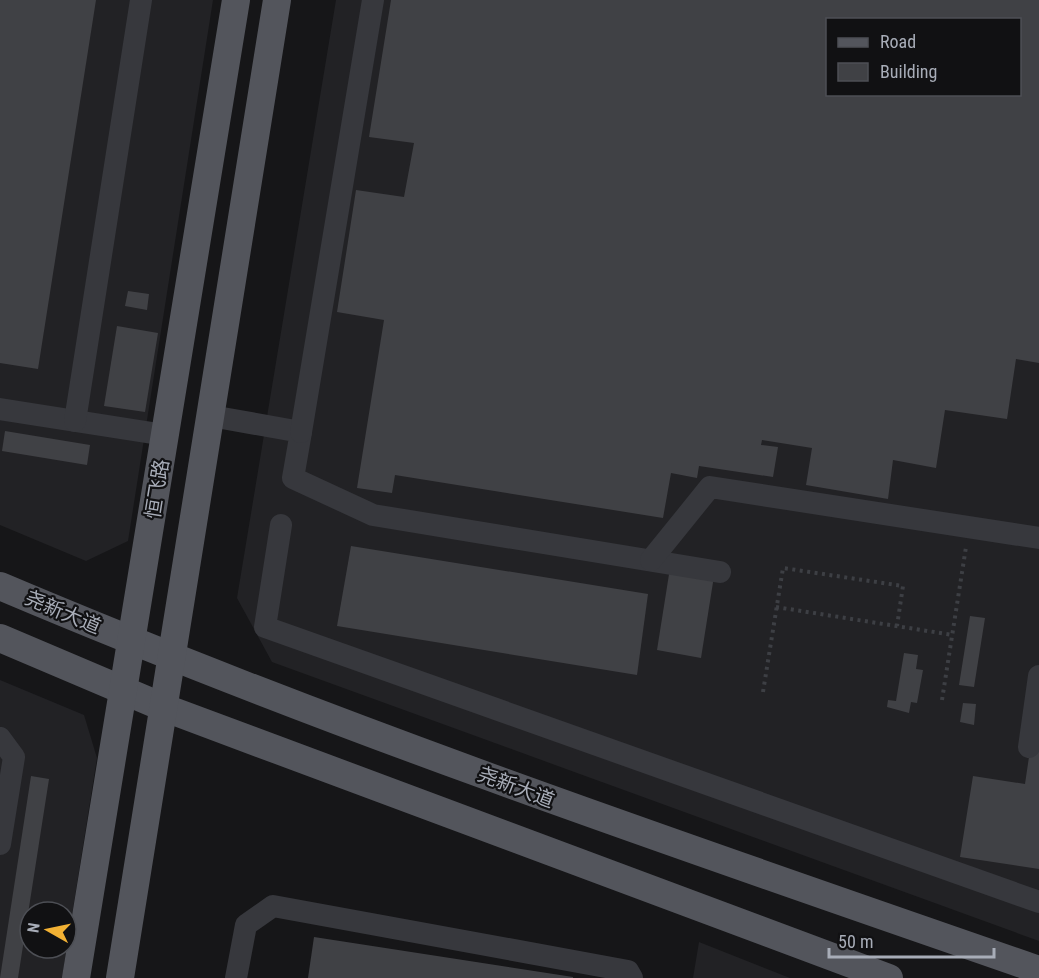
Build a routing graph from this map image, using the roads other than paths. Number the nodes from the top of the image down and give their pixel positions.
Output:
1 (141, 0) edge
2 (236, 0) edge
3 (277, 0) edge
4 (372, 0) edge
5 (0, 409) edge
6 (211, 416) junction
7 (75, 421) junction
8 (301, 432) junction
9 (165, 435) junction
10 (281, 525) dead end
11 (1039, 538) edge
12 (651, 560) junction
13 (720, 572) dead end
14 (0, 586) edge
15 (0, 638) edge
16 (132, 642) junction
17 (173, 659) junction
18 (1039, 676) edge
19 (123, 690) junction
20 (165, 708) junction
21 (0, 738) edge
22 (1029, 747) dead end
23 (0, 844) edge
24 (1039, 902) edge
25 (1039, 970) edge
26 (76, 978) edge
27 (120, 978) edge
28 (236, 978) edge
29 (632, 978) edge
30 (889, 978) edge

1 - 7 lane
2 - 9 main road, 恒飞路
3 - 6 main road
4 - 8 lane
5 - 7 lane
6 - 8 lane
6 - 17 main road
7 - 9 lane
8 - 12 lane
9 - 16 main road, 恒飞路
10 - 24 lane
11 - 12 lane
12 - 13 lane
14 - 16 main road, 尧新大道
15 - 19 main road
16 - 17 main road, 尧新大道
16 - 19 main road, 恒飞路
17 - 20 main road
17 - 25 main road, 尧新大道
18 - 22 lane
19 - 20 main road
19 - 26 main road, 恒飞路
20 - 27 main road
20 - 30 main road
21 - 23 lane
28 - 29 lane

